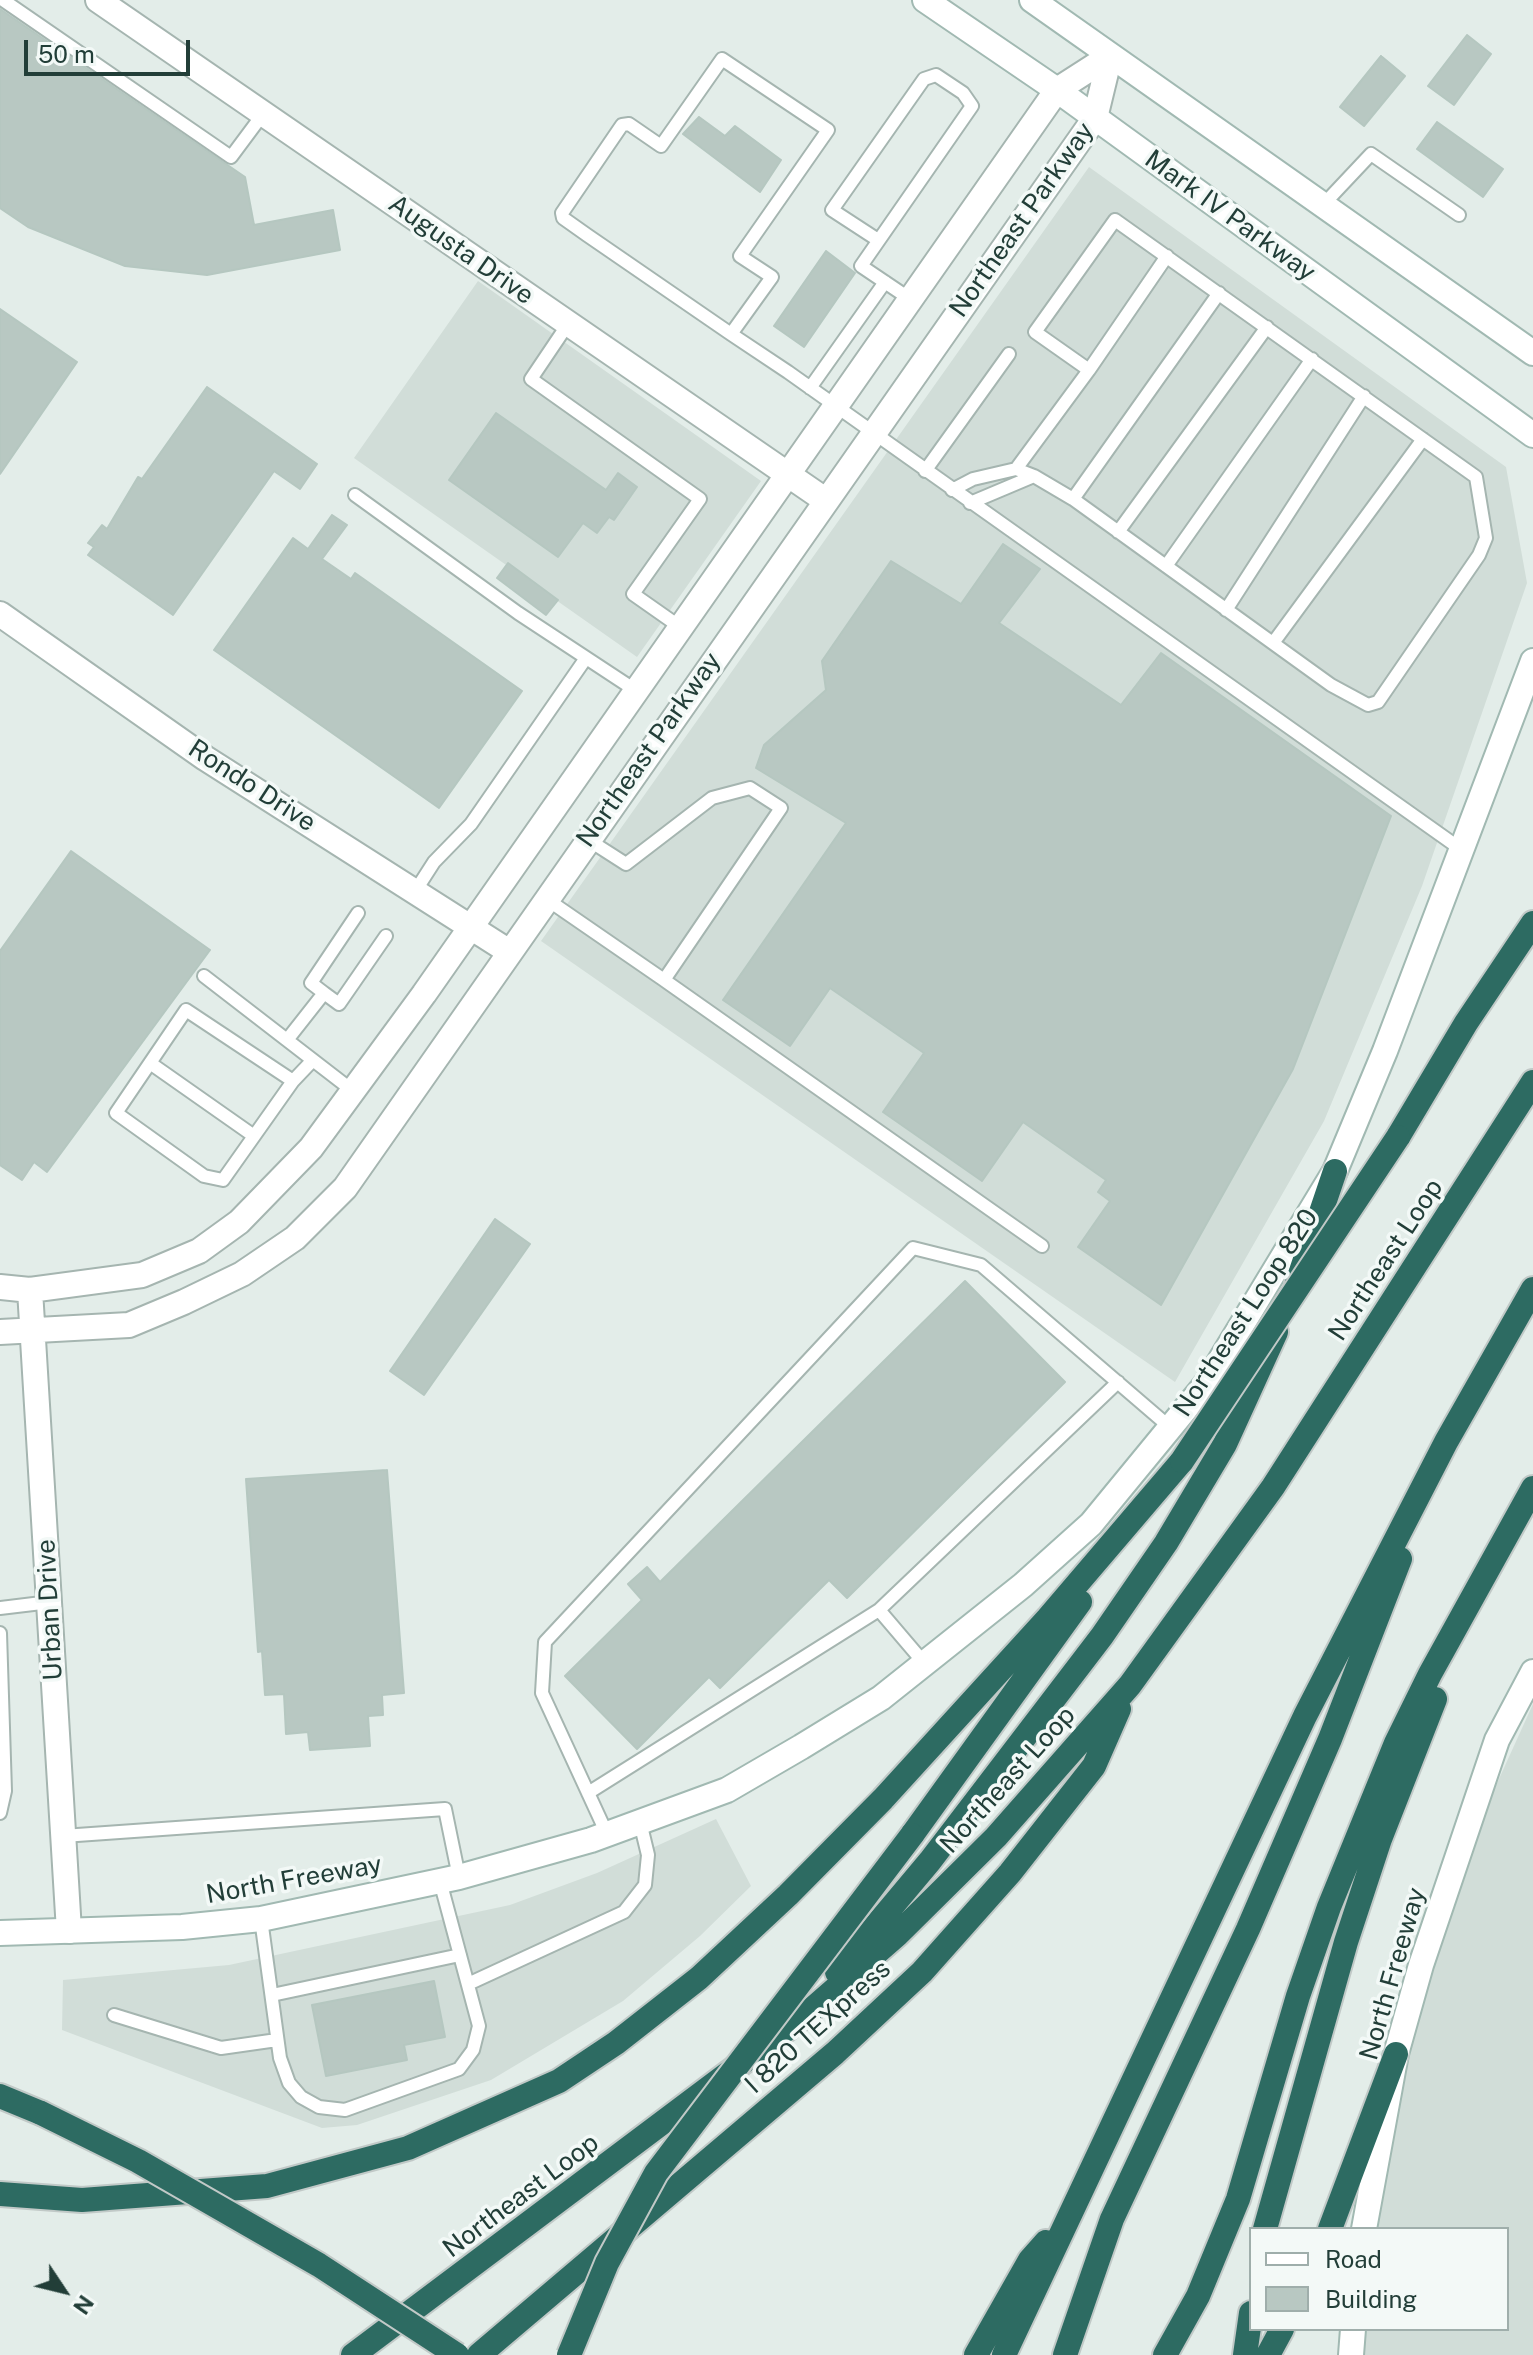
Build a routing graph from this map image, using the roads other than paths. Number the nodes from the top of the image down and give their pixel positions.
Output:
1 (3, 0) edge
2 (98, 0) edge
3 (925, 0) edge
4 (1032, 0) edge
5 (1110, 56) junction
6 (1057, 90) junction
7 (263, 114) junction
8 (1095, 118) junction
9 (1323, 205) junction
10 (1459, 215) dead end
11 (878, 240) junction
12 (1167, 256) junction
13 (885, 282) junction
14 (1219, 293) junction
15 (910, 299) junction
16 (568, 324) junction
17 (1267, 327) junction
18 (731, 334) junction
19 (1526, 343) edge
20 (1009, 354) dead end
21 (1312, 359) junction
22 (1089, 370) junction
23 (810, 388) junction
24 (1364, 396) junction
25 (835, 406) junction
26 (873, 434) junction
27 (1533, 435) edge
28 (1423, 439) junction
29 (1016, 469) junction
30 (925, 471) junction
31 (788, 475) junction
32 (1034, 476) junction
33 (952, 490) junction
34 (355, 495) dead end
35 (1073, 499) junction
36 (825, 500) junction
37 (970, 503) junction
38 (1118, 532) junction
39 (1166, 566) junction
40 (1226, 610) junction
41 (0, 614) edge
42 (680, 627) junction
43 (1273, 643) junction
44 (586, 658) junction
45 (1533, 661) edge
46 (635, 690) junction
47 (587, 839) junction
48 (1462, 850) junction
49 (416, 890) junction
50 (545, 898) junction
51 (358, 913) dead end
52 (1533, 923) edge
53 (472, 926) junction
54 (386, 936) dead end
55 (508, 951) junction
56 (204, 976) dead end
57 (664, 980) junction
58 (324, 993) junction
59 (287, 1040) junction
60 (313, 1060) junction
61 (150, 1063) junction
62 (293, 1081) junction
63 (1533, 1082) edge
64 (353, 1091) junction
65 (254, 1136) junction
66 (1335, 1171) junction
67 (1042, 1246) dead end
68 (0, 1287) edge
69 (1533, 1289) edge
70 (30, 1290) junction
71 (0, 1332) edge
72 (34, 1332) junction
73 (1118, 1382) junction
74 (1172, 1429) junction
75 (1446, 1442) junction
76 (1182, 1461) junction
77 (1533, 1489) edge
78 (50, 1602) junction
79 (0, 1608) edge
80 (879, 1610) junction
81 (0, 1633) edge
82 (925, 1664) junction
83 (1533, 1672) edge
84 (1130, 1685) junction
85 (588, 1793) junction
86 (0, 1813) edge
87 (640, 1822) junction
88 (63, 1836) junction
89 (599, 1837) junction
90 (449, 1879) junction
91 (261, 1919) junction
92 (69, 1931) junction
93 (0, 1933) edge
94 (460, 1955) junction
95 (468, 1984) junction
96 (272, 1995) junction
97 (114, 2015) dead end
98 (277, 2040) junction
99 (764, 2049) junction
100 (1396, 2054) junction
101 (0, 2096) edge
102 (0, 2194) edge
103 (1069, 2216) junction
104 (1266, 2227) edge
105 (1331, 2227) edge
106 (1364, 2227) edge
107 (1249, 2327) edge
108 (1281, 2331) edge
109 (1353, 2331) edge
110 (353, 2355) edge
111 (457, 2355) edge
112 (479, 2355) edge
113 (569, 2355) edge
114 (976, 2355) edge
115 (1004, 2355) edge
116 (1065, 2355) edge
117 (1165, 2355) edge
118 (1245, 2355) edge
119 (1268, 2355) edge
120 (1351, 2355) edge

1 - 7 lane
2 - 7 street, Augusta Drive
3 - 6 street, Mark IV Parkway
4 - 5 street
5 - 6 street, Northeast Parkway
5 - 8 street, Northeast Parkway
5 - 9 street
6 - 8 street, Mark IV Parkway
6 - 15 street, Northeast Parkway
7 - 16 street, Augusta Drive
8 - 26 street, Northeast Parkway
8 - 27 street, Mark IV Parkway
9 - 10 lane
9 - 19 street
11 - 11 lane
11 - 13 lane
12 - 14 lane
12 - 22 lane
12 - 22 lane
13 - 15 lane
13 - 23 lane
14 - 17 lane
14 - 35 lane
15 - 25 street, Northeast Parkway
16 - 31 street, Augusta Drive
16 - 42 lane
17 - 21 lane
17 - 38 lane
18 - 18 lane
18 - 23 lane
20 - 30 lane
21 - 24 lane
21 - 39 lane
22 - 29 lane
23 - 25 lane
24 - 28 lane
24 - 40 lane
25 - 26 lane
25 - 31 street, Northeast Parkway
26 - 30 lane
26 - 36 street, Northeast Parkway
28 - 43 lane
28 - 43 lane
29 - 32 lane
29 - 33 lane
30 - 33 lane
31 - 36 street, Augusta Drive
31 - 42 street, Northeast Parkway
32 - 35 lane
32 - 37 lane
33 - 37 lane
34 - 44 lane
35 - 38 lane
36 - 47 street, Northeast Parkway
37 - 48 lane
38 - 39 lane
39 - 40 lane
40 - 43 lane
41 - 49 street, Rondo Drive
42 - 46 street, Northeast Parkway
44 - 46 lane
44 - 49 lane
45 - 48 street, Northeast Loop 820
46 - 53 street, Northeast Parkway
47 - 50 street, Northeast Parkway
47 - 57 lane
48 - 66 street, Northeast Loop 820
49 - 53 street, Rondo Drive
50 - 55 street, Northeast Parkway
50 - 57 lane
51 - 58 lane
52 - 76 highway, bridge
53 - 55 street, Rondo Drive
53 - 64 street, Northeast Parkway
54 - 58 lane
55 - 72 street, Northeast Parkway
56 - 59 lane
57 - 67 lane
58 - 59 lane
59 - 60 lane
60 - 62 lane
60 - 64 lane
61 - 62 lane
61 - 65 lane
61 - 65 lane
62 - 65 lane
63 - 84 highway, Northeast Loop
64 - 70 street, Northeast Parkway
66 - 74 street, Northeast Loop 820
66 - 99 highway
68 - 70 street, Northeast Parkway
69 - 75 highway
70 - 72 street, Urban Drive
71 - 72 street, Northeast Parkway
72 - 78 street, Urban Drive
73 - 74 lane
73 - 80 lane
73 - 85 lane
74 - 82 street, Northeast Loop 820
75 - 103 highway
75 - 116 highway
76 - 102 highway
76 - 113 highway, bridge
77 - 104 highway
77 - 117 highway
78 - 79 lane
78 - 88 street, Urban Drive
80 - 82 lane
80 - 85 lane
81 - 86 lane
82 - 87 street, Northeast Loop 820
83 - 100 street, North Freeway
84 - 99 highway, Northeast Loop
84 - 112 highway, I 820 TEXpress
85 - 89 lane
87 - 89 street, Northeast Loop 820
87 - 95 lane
88 - 90 lane
88 - 92 street, Urban Drive
89 - 90 street, North Freeway
90 - 91 street, North Freeway
90 - 94 lane
91 - 92 street, North Freeway
91 - 96 lane
92 - 93 street, North Freeway
94 - 95 lane
94 - 96 lane
95 - 98 lane
96 - 98 lane
97 - 98 lane
99 - 110 highway, Northeast Loop
100 - 105 highway
100 - 106 street, North Freeway
101 - 111 highway, bridge
103 - 114 highway
103 - 115 highway
107 - 118 highway
108 - 119 highway
109 - 120 street

